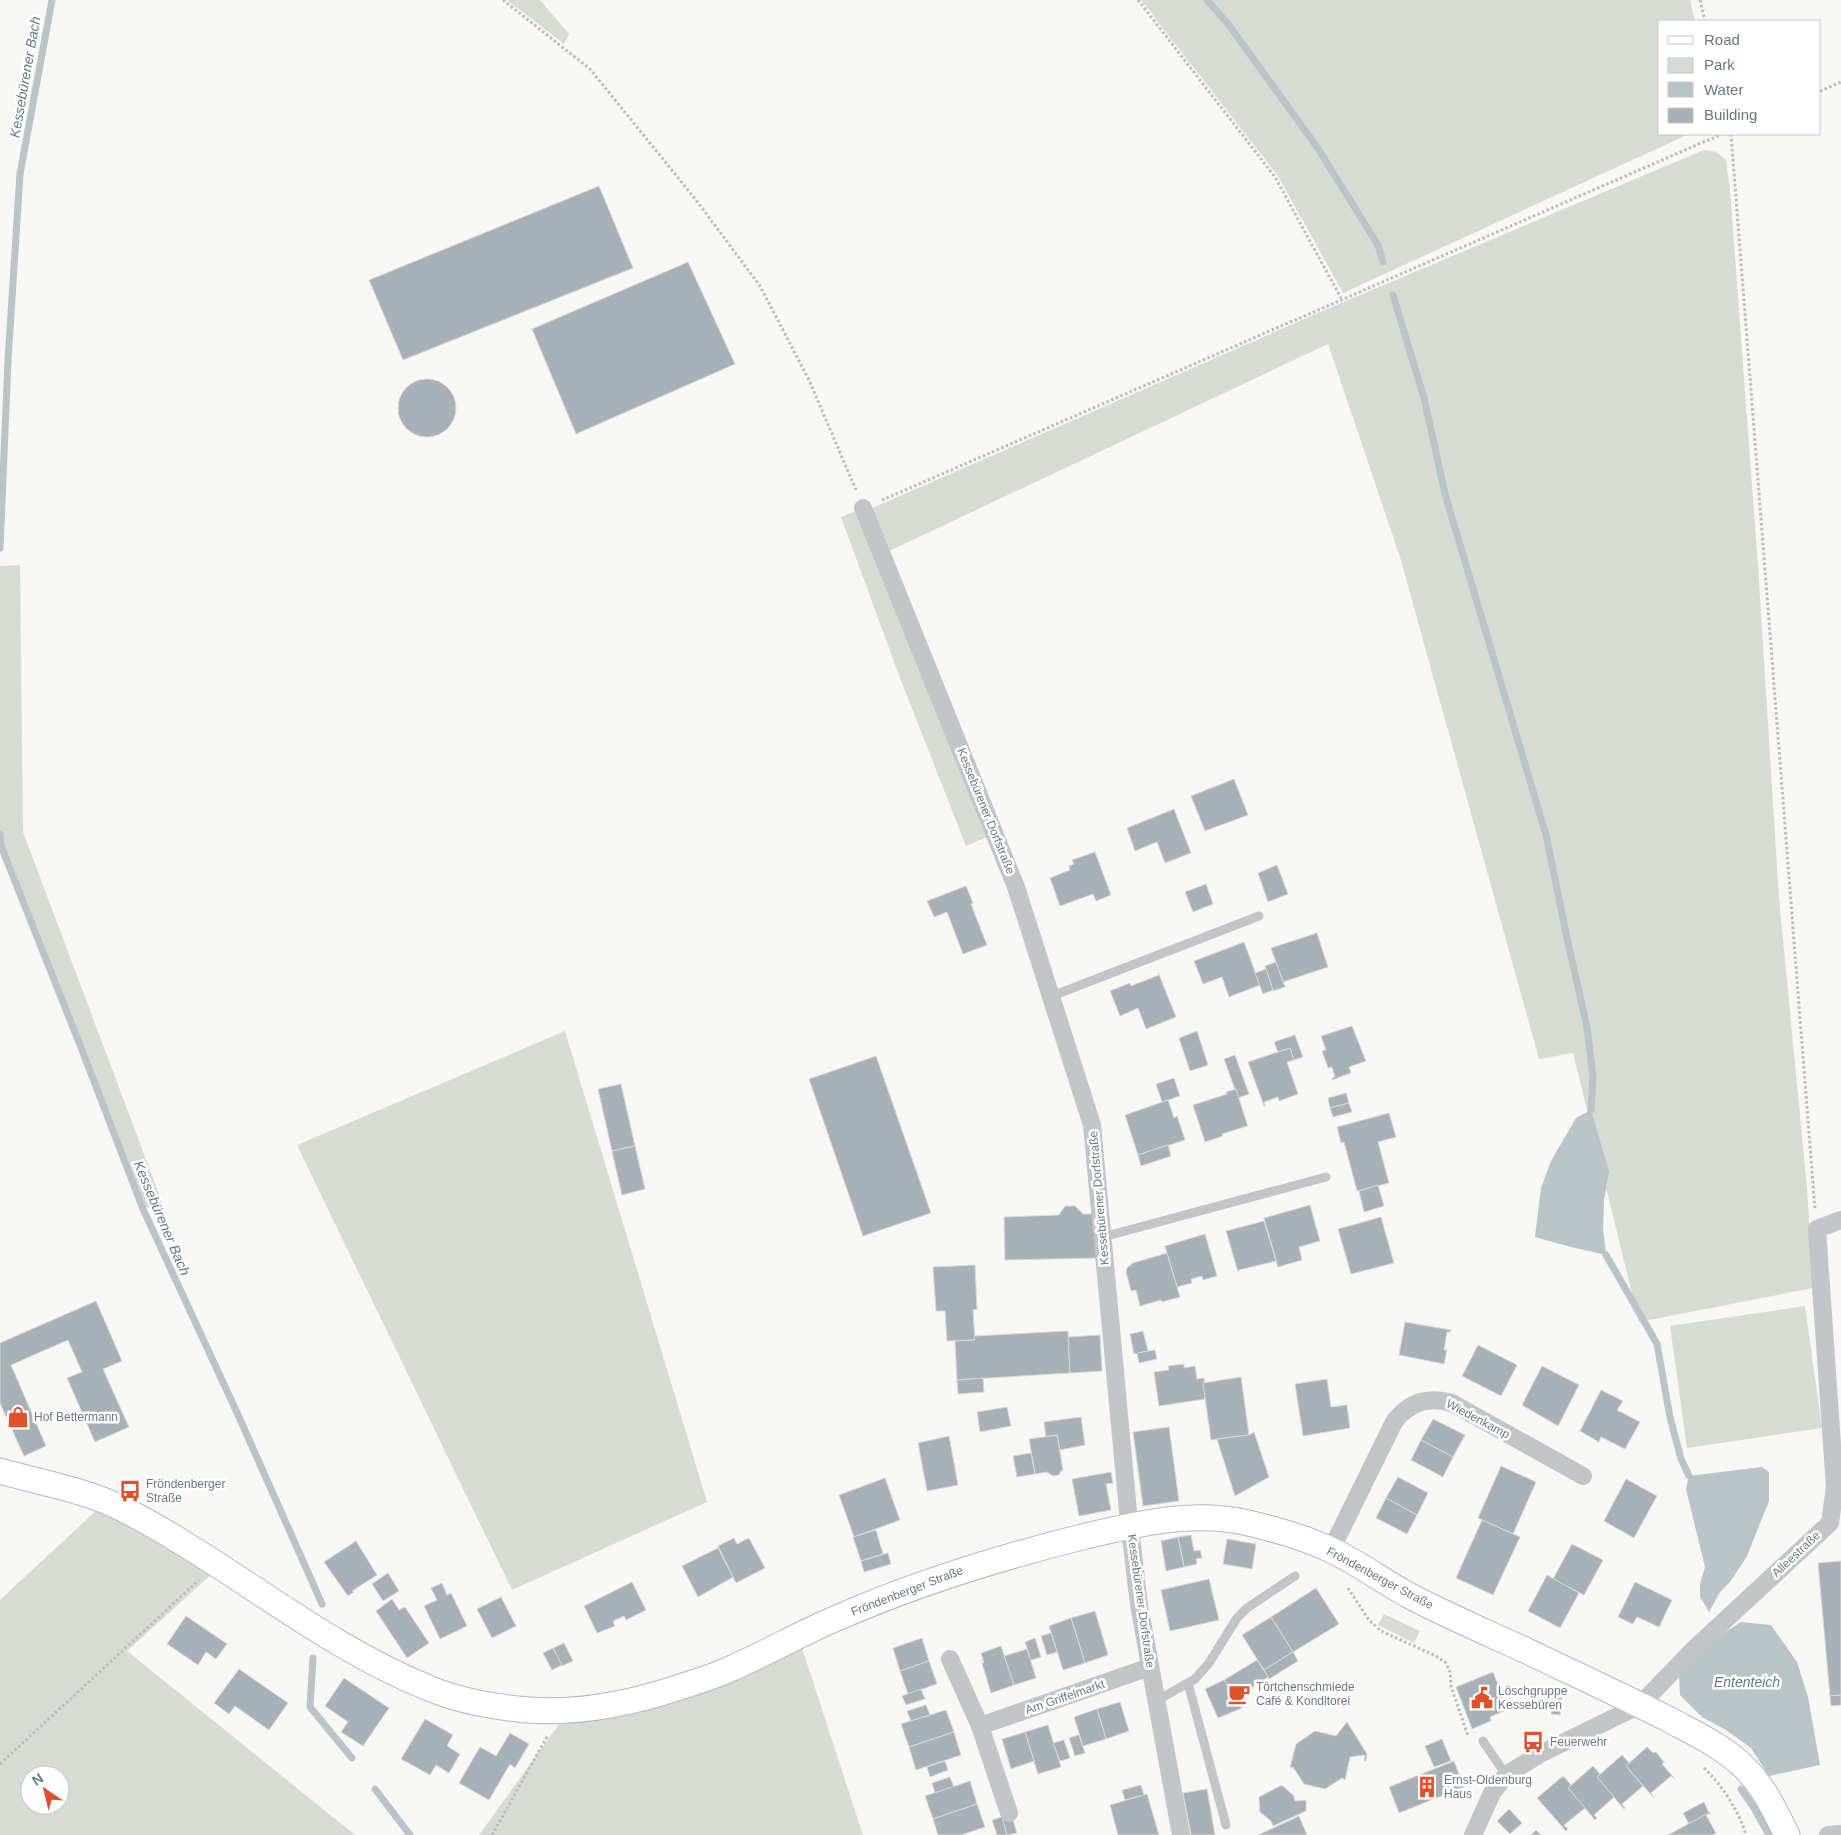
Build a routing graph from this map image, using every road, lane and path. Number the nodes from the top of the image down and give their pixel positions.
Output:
1 (503, 0) edge
2 (1138, 0) edge
3 (1700, 0) edge
4 (1705, 20) edge
5 (1841, 82) edge
6 (1821, 91) edge
7 (1720, 135) edge
8 (1731, 135) edge
9 (1341, 298) junction
10 (863, 508) junction
11 (1259, 916) dead end
12 (1052, 996) junction
13 (1326, 1177) dead end
14 (1841, 1220) edge
15 (1817, 1229) junction
16 (1103, 1237) junction
17 (0, 1472) edge
18 (1583, 1476) dead end
19 (1835, 1525) edge
20 (1130, 1526) junction
21 (1340, 1555) junction
22 (216, 1564) junction
23 (1295, 1576) dead end
24 (950, 1659) dead end
25 (1150, 1668) junction
26 (1188, 1684) junction
27 (1156, 1702) junction
28 (1640, 1705) junction
29 (556, 1711) junction
30 (980, 1726) junction
31 (1483, 1741) joint
32 (0, 1764) edge
33 (1700, 1764) dead end
34 (1506, 1775) junction
35 (1009, 1813) dead end
36 (1226, 1825) dead end
37 (1841, 1834) edge
38 (492, 1835) edge
39 (1181, 1835) edge
40 (1473, 1835) edge
41 (1746, 1835) edge
42 (1787, 1835) edge
43 (1828, 1835) edge

1 - 10 path
2 - 9 path
3 - 4 path
5 - 6 path
7 - 9 path
8 - 15 path
9 - 10 path
10 - 12 street, Kessebürener Dorfstraße
11 - 12 lane
12 - 16 street, Kessebürener Dorfstraße
13 - 16 lane
14 - 15 street
15 - 19 street, Alleestraße
16 - 20 street, Kessebürener Dorfstraße
17 - 22 main road, Fröndenberger Straße
18 - 21 street, Wiedenkamp
19 - 28 street, Alleestraße
20 - 21 main road, Fröndenberger Straße
20 - 25 street, Kessebürener Dorfstraße
20 - 29 main road, Fröndenberger Straße
21 - 28 main road, Fröndenberger Straße
21 - 31 path
22 - 29 main road, Fröndenberger Straße
22 - 32 path
23 - 26 lane
24 - 30 street
25 - 27 street, Kessebürener Dorfstraße
25 - 30 street, Am Griffelmarkt
26 - 27 lane
26 - 36 lane
27 - 39 street, Kessebürener Dorfstraße
28 - 34 street, Alleestraße
28 - 42 main road, Fröndenberger Straße
29 - 38 path
30 - 35 street
31 - 34 lane
33 - 41 path
34 - 40 street
37 - 43 street

